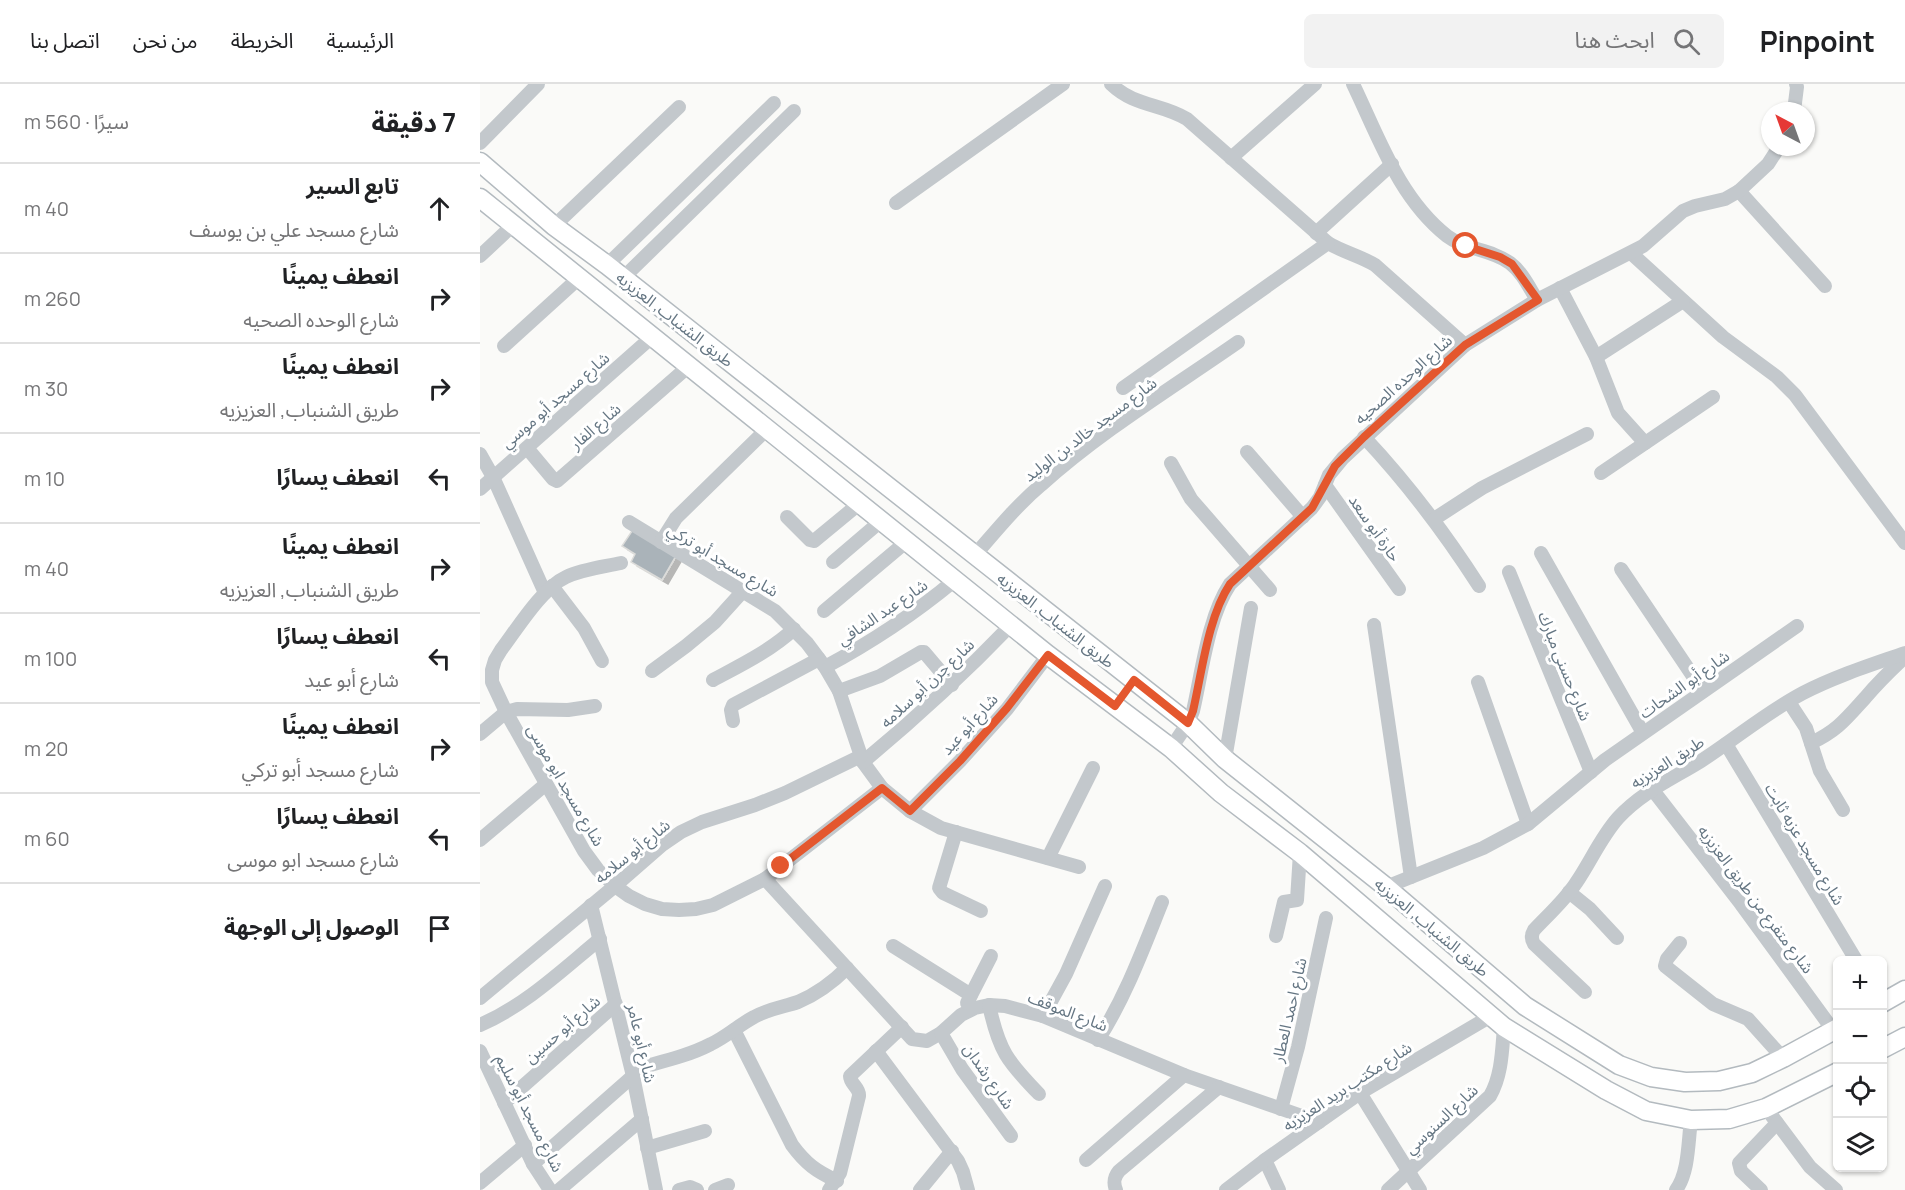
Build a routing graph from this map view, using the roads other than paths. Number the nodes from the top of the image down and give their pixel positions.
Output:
1 (538, 84) edge
2 (1063, 84) edge
3 (1111, 84) edge
4 (1315, 84) edge
5 (1353, 84) edge
6 (1797, 85) edge
7 (1795, 102) edge
8 (774, 103) dead end
9 (679, 107) dead end
10 (794, 111) dead end
11 (480, 143) edge
12 (1773, 156) edge
13 (1231, 158) junction
14 (480, 162) edge
15 (1392, 164) junction
16 (1739, 191) junction
17 (480, 198) edge
18 (896, 202) dead end
19 (513, 225) junction
20 (554, 226) junction
21 (1316, 232) junction
22 (1328, 243) junction
23 (1631, 253) junction
24 (480, 256) edge
25 (607, 265) junction
26 (579, 278) junction
27 (623, 278) junction
28 (1825, 286) dead end
29 (1560, 288) junction
30 (1538, 300) junction
31 (1683, 301) junction
32 (652, 337) junction
33 (1238, 342) dead end
34 (1465, 345) junction
35 (504, 346) dead end
36 (1596, 357) junction
37 (688, 366) junction
38 (1123, 388) dead end
39 (1713, 398) dead end
40 (767, 429) junction
41 (1587, 434) dead end
42 (1364, 437) junction
43 (1645, 443) junction
44 (527, 448) junction
45 (1247, 452) dead end
46 (480, 454) edge
47 (1171, 463) dead end
48 (1601, 473) dead end
49 (493, 477) junction
50 (1325, 485) junction
51 (480, 489) edge
52 (860, 504) junction
53 (787, 517) dead end
54 (1303, 517) junction
55 (1434, 519) junction
56 (881, 521) junction
57 (629, 522) dead end
58 (661, 542) junction
59 (906, 542) junction
60 (1905, 543) edge
61 (1541, 553) dead end
62 (975, 555) junction
63 (833, 562) dead end
64 (621, 563) dead end
65 (1249, 566) junction
66 (1621, 570) dead end
67 (1509, 572) dead end
68 (955, 580) junction
69 (1479, 586) dead end
70 (548, 589) junction
71 (1270, 590) dead end
72 (1399, 590) dead end
73 (743, 591) junction
74 (1251, 608) dead end
75 (824, 611) dead end
76 (1011, 625) junction
77 (1374, 625) dead end
78 (1797, 626) dead end
79 (794, 629) junction
80 (1048, 655) junction
81 (1905, 655) edge
82 (602, 661) dead end
83 (822, 663) junction
84 (652, 671) dead end
85 (713, 680) dead end
86 (1134, 680) junction
87 (1478, 682) dead end
88 (952, 685) junction
89 (1703, 691) junction
90 (838, 692) junction
91 (1789, 702) junction
92 (595, 706) dead end
93 (1115, 706) junction
94 (506, 712) junction
95 (733, 722) dead end
96 (1188, 723) junction
97 (1643, 733) junction
98 (480, 734) edge
99 (1810, 743) junction
100 (1726, 744) junction
101 (1171, 748) junction
102 (862, 759) junction
103 (1225, 759) junction
104 (1093, 768) dead end
105 (1591, 772) junction
106 (546, 784) junction
107 (882, 788) junction
108 (1652, 789) junction
109 (1843, 810) dead end
110 (910, 811) junction
111 (1528, 824) junction
112 (956, 832) junction
113 (480, 840) edge
114 (1300, 853) junction
115 (1048, 858) junction
116 (1079, 867) dead end
117 (1411, 877) junction
118 (765, 879) junction
119 (615, 886) junction
120 (1106, 886) dead end
121 (1386, 887) junction
122 (1569, 892) junction
123 (1162, 902) dead end
124 (591, 905) junction
125 (981, 911) dead end
126 (1326, 918) dead end
127 (1276, 936) dead end
128 (1617, 938) dead end
129 (600, 939) junction
130 (1680, 943) dead end
131 (893, 946) dead end
132 (991, 956) dead end
133 (1854, 956) edge
134 (848, 968) junction
135 (1905, 990) edge
136 (1585, 992) dead end
137 (971, 995) junction
138 (480, 998) edge
139 (1887, 1000) edge
140 (616, 1004) junction
141 (989, 1005) junction
142 (961, 1015) junction
143 (1043, 1016) junction
144 (1498, 1021) junction
145 (480, 1024) edge
146 (1833, 1026) edge
147 (902, 1027) junction
148 (734, 1030) junction
149 (1833, 1030) edge
150 (940, 1033) junction
151 (1905, 1038) edge
152 (1098, 1040) junction
153 (1887, 1047) edge
154 (480, 1051) edge
155 (876, 1051) junction
156 (1783, 1058) junction
157 (483, 1069) edge
158 (632, 1073) junction
159 (1833, 1074) edge
160 (1184, 1075) junction
161 (1218, 1087) junction
162 (1360, 1093) junction
163 (1039, 1094) dead end
164 (504, 1103) junction
165 (1766, 1108) junction
166 (1281, 1109) junction
167 (642, 1119) junction
168 (1691, 1120) junction
169 (1319, 1122) junction
170 (1777, 1123) junction
171 (705, 1131) dead end
172 (1011, 1136) dead end
173 (525, 1145) junction
174 (647, 1148) junction
175 (952, 1151) junction
176 (1086, 1160) dead end
177 (1265, 1160) junction
178 (533, 1164) junction
179 (1408, 1172) junction
180 (480, 1183) edge
181 (833, 1185) edge
182 (1680, 1188) edge
183 (550, 1190) edge
184 (559, 1190) edge
185 (656, 1190) edge
186 (679, 1190) edge
187 (697, 1190) edge
188 (920, 1190) edge
189 (968, 1190) edge
190 (1116, 1190) edge
191 (1226, 1190) edge
192 (1278, 1190) edge
193 (1388, 1190) edge
194 (1420, 1190) edge
195 (1761, 1190) edge
196 (1836, 1190) edge

1 - 11 street
2 - 18 street
3 - 13 street
4 - 13 street
5 - 15 street
6 - 7 street
8 - 25 street
9 - 20 street
10 - 27 street
12 - 16 street, شارع الوحده الصحيه
13 - 21 street
14 - 20 street, طريق الشنباب, العزيزيه
15 - 21 street
15 - 30 street
16 - 23 street, شارع الوحده الصحيه
16 - 28 street
17 - 19 street, طريق الشنباب, العزيزيه
19 - 24 street
19 - 26 street, طريق الشنباب, العزيزيه
20 - 25 street, طريق الشنباب, العزيزيه
21 - 22 street
22 - 34 street
22 - 38 street
23 - 29 street, شارع الوحده الصحيه
23 - 31 street
25 - 27 street, طريق الشنباب, العزيزيه
26 - 32 street, طريق الشنباب, العزيزيه
26 - 35 street
27 - 62 street, طريق الشنباب, العزيزيه
29 - 30 street, شارع الوحده الصحيه
29 - 36 street
30 - 34 street, شارع الوحده الصحيه
31 - 36 street
31 - 60 street
32 - 37 street, طريق الشنباب, العزيزيه
32 - 44 street, شارع مسجد أبو موسي
33 - 62 street, شارع مسجد خالد بن الوليد
34 - 42 street, شارع الوحده الصحيه
36 - 43 street
37 - 40 street, طريق الشنباب, العزيزيه
37 - 44 street, شارع الفار
39 - 43 street
40 - 52 street, طريق الشنباب, العزيزيه
40 - 58 street
41 - 55 street
42 - 50 street, شارع الوحده الصحيه
42 - 55 street
43 - 48 street
44 - 49 street, شارع مسجد أبو موسي
45 - 54 street
46 - 49 street
47 - 65 street
49 - 51 street, شارع مسجد أبو موسي
49 - 70 street
50 - 54 street, شارع الوحده الصحيه
50 - 72 street, حارة أبو سعد
52 - 53 street
52 - 56 street, طريق الشنباب, العزيزيه
54 - 65 street, شارع الوحده الصحيه
55 - 69 street
56 - 59 street, طريق الشنباب, العزيزيه
56 - 63 street
57 - 58 street, شارع مسجد أبو تركي
58 - 73 street, شارع مسجد أبو تركي
59 - 68 street, طريق الشنباب, العزيزيه
59 - 75 street
61 - 97 street
62 - 86 street, طريق الشنباب, العزيزيه
64 - 70 street, شارع مسجد ابو موسى
65 - 71 street
65 - 96 street, شارع الوحده الصحيه
66 - 89 street
67 - 105 street, شارع حسني مبارك
68 - 76 street, طريق الشنباب, العزيزيه
68 - 83 street, شارع عبد الشافي
70 - 82 street
70 - 94 street, شارع مسجد ابو موسى
73 - 79 street, شارع مسجد أبو تركي
73 - 84 street
74 - 103 street
76 - 80 street, طريق الشنباب, العزيزيه
76 - 88 street, شارع جرن أبو سلامه
77 - 117 street
78 - 89 street, شارع أبو الشحات
79 - 83 street, شارع مسجد أبو تركي
79 - 85 street
80 - 93 street, طريق الشنباب, العزيزيه
80 - 110 street, شارع أبو عيد
81 - 91 street, طريق العزيزيه
81 - 99 street
83 - 90 street, شارع مسجد أبو تركي
83 - 95 street, شارع عبد الشافي
86 - 93 street
86 - 96 street, طريق الشنباب, العزيزيه
87 - 111 street
88 - 90 street
88 - 102 street, شارع جرن أبو سلامه
89 - 97 street, شارع أبو الشحات
90 - 102 street, شارع مسجد أبو تركي
91 - 99 street
91 - 100 street, طريق العزيزيه
92 - 94 street
93 - 101 street, طريق الشنباب, العزيزيه
94 - 98 street
94 - 106 street, شارع مسجد ابو موسى
96 - 101 street, شارع الوحده الصحيه
96 - 103 street, طريق الشنباب, العزيزيه
97 - 105 street, شارع أبو الشحات
99 - 109 street
100 - 108 street, طريق العزيزيه
100 - 133 street, شارع مسجد عزبه ثابت
101 - 114 street, طريق الشنباب, العزيزيه
102 - 107 street, شارع مسجد أبو تركي
102 - 119 street, شارع أبو سلامه
103 - 121 street, طريق الشنباب, العزيزيه
104 - 115 street
105 - 111 street, شارع أبو الشحات
106 - 113 street
106 - 119 street, شارع مسجد ابو موسى
107 - 110 street, شارع مسجد أبو تركي
107 - 118 street, شارع مسجد ابو موسى
108 - 122 street, طريق العزيزيه
108 - 146 street, شارع متفرع من طريق العزيزيه
110 - 112 street, شارع مسجد أبو تركي
111 - 117 street, شارع أبو الشحات
112 - 115 street, شارع مسجد أبو تركي
112 - 125 street
114 - 127 street
114 - 144 street, طريق الشنباب, العزيزيه
115 - 116 street, شارع مسجد أبو تركي
117 - 121 street, شارع أبو الشحات
118 - 119 street, شارع مسجد ابو موسى
118 - 134 street, شارع الموقف
119 - 124 street, شارع أبو سلامه
120 - 143 street
121 - 156 street, طريق الشنباب, العزيزيه
122 - 128 street
122 - 136 street, طريق العزيزيه
123 - 152 street
124 - 129 street, شارع أبو عامر
124 - 138 street, شارع أبو سلامه
126 - 166 street, شارع احمد العطار
129 - 140 street, شارع أبو عامر
129 - 145 street
130 - 156 street
131 - 137 street
132 - 137 street
134 - 147 street, شارع الموقف
134 - 148 street
135 - 139 street
137 - 142 street
140 - 158 street, شارع أبو عامر
140 - 164 street, شارع أبو حسين
141 - 142 street, شارع الموقف
141 - 143 street, شارع الموقف
141 - 163 street
142 - 150 street, شارع الموقف
143 - 152 street, شارع الموقف
144 - 162 street, شارع مكتب بريد العزيزيه
144 - 168 street, طريق الشنباب, العزيزيه
144 - 179 street, شارع السنوسي
147 - 150 street, شارع الموقف
147 - 155 street
148 - 158 street
148 - 181 street
149 - 156 street, طريق الشنباب, العزيزيه
150 - 172 street, شارع رشدان
151 - 153 street
152 - 160 street, شارع الموقف
154 - 157 street, شارع مسجد أبو سليم
155 - 175 street
155 - 181 street
157 - 164 street, شارع مسجد أبو سليم
158 - 167 street, شارع أبو عامر
158 - 178 street
159 - 165 street, طريق الشنباب, العزيزيه
160 - 161 street, شارع الموقف
160 - 176 street
161 - 166 street, شارع الموقف
161 - 190 street
162 - 169 street, شارع مكتب بريد العزيزيه
162 - 179 street
164 - 173 street, شارع مسجد أبو سليم
165 - 168 street, طريق الشنباب, العزيزيه
165 - 170 street
166 - 169 street, شارع الموقف
167 - 174 street, شارع أبو عامر
167 - 184 street
168 - 182 street
169 - 177 street, شارع مكتب بريد العزيزيه
170 - 195 street
170 - 196 street
171 - 174 street
173 - 178 street, شارع مسجد أبو سليم
173 - 180 street
174 - 185 street, شارع أبو عامر
175 - 188 street
175 - 189 street
177 - 191 street, شارع مكتب بريد العزيزيه
177 - 192 street
178 - 183 street, شارع مسجد أبو سليم
179 - 193 street, شارع السنوسي
179 - 194 street
186 - 187 street

